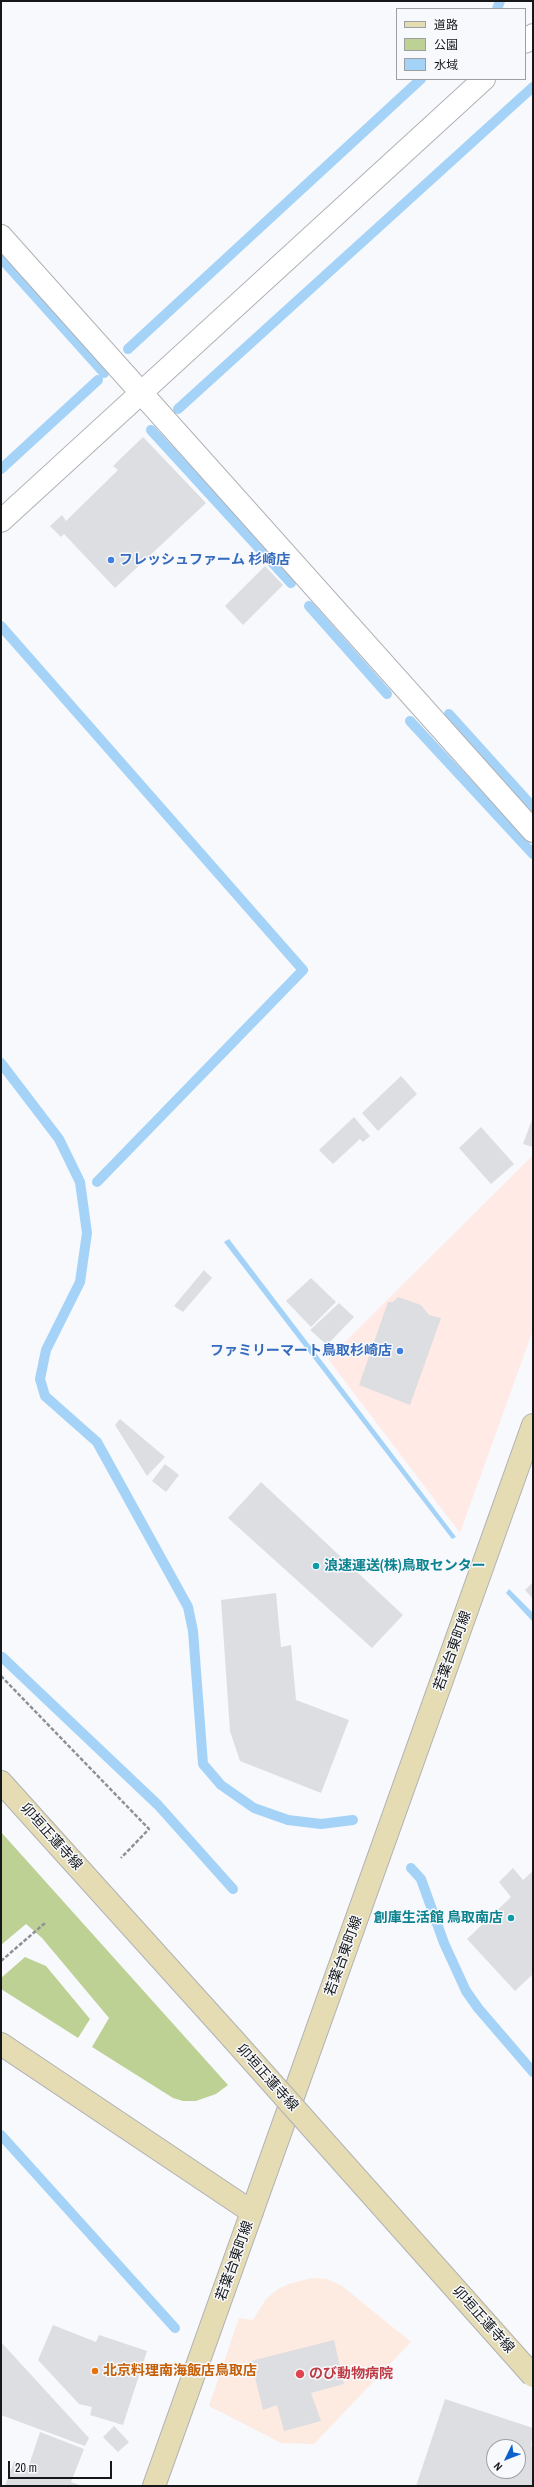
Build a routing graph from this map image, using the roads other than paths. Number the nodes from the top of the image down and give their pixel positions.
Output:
1 (483, 80) edge
2 (1, 236) edge
3 (141, 393) junction
4 (1, 521) edge
5 (533, 831) edge
6 (533, 1426) edge
7 (1, 1782) edge
8 (1, 2044) edge
9 (252, 2212) junction
10 (533, 2376) edge
11 (154, 2486) edge

1 - 3 street
2 - 3 street
3 - 4 street
3 - 5 street
6 - 9 main road, 若葉台東町線
7 - 10 main road, 卯垣正蓮寺線, bridge
8 - 9 main road
9 - 11 main road, 若葉台東町線

